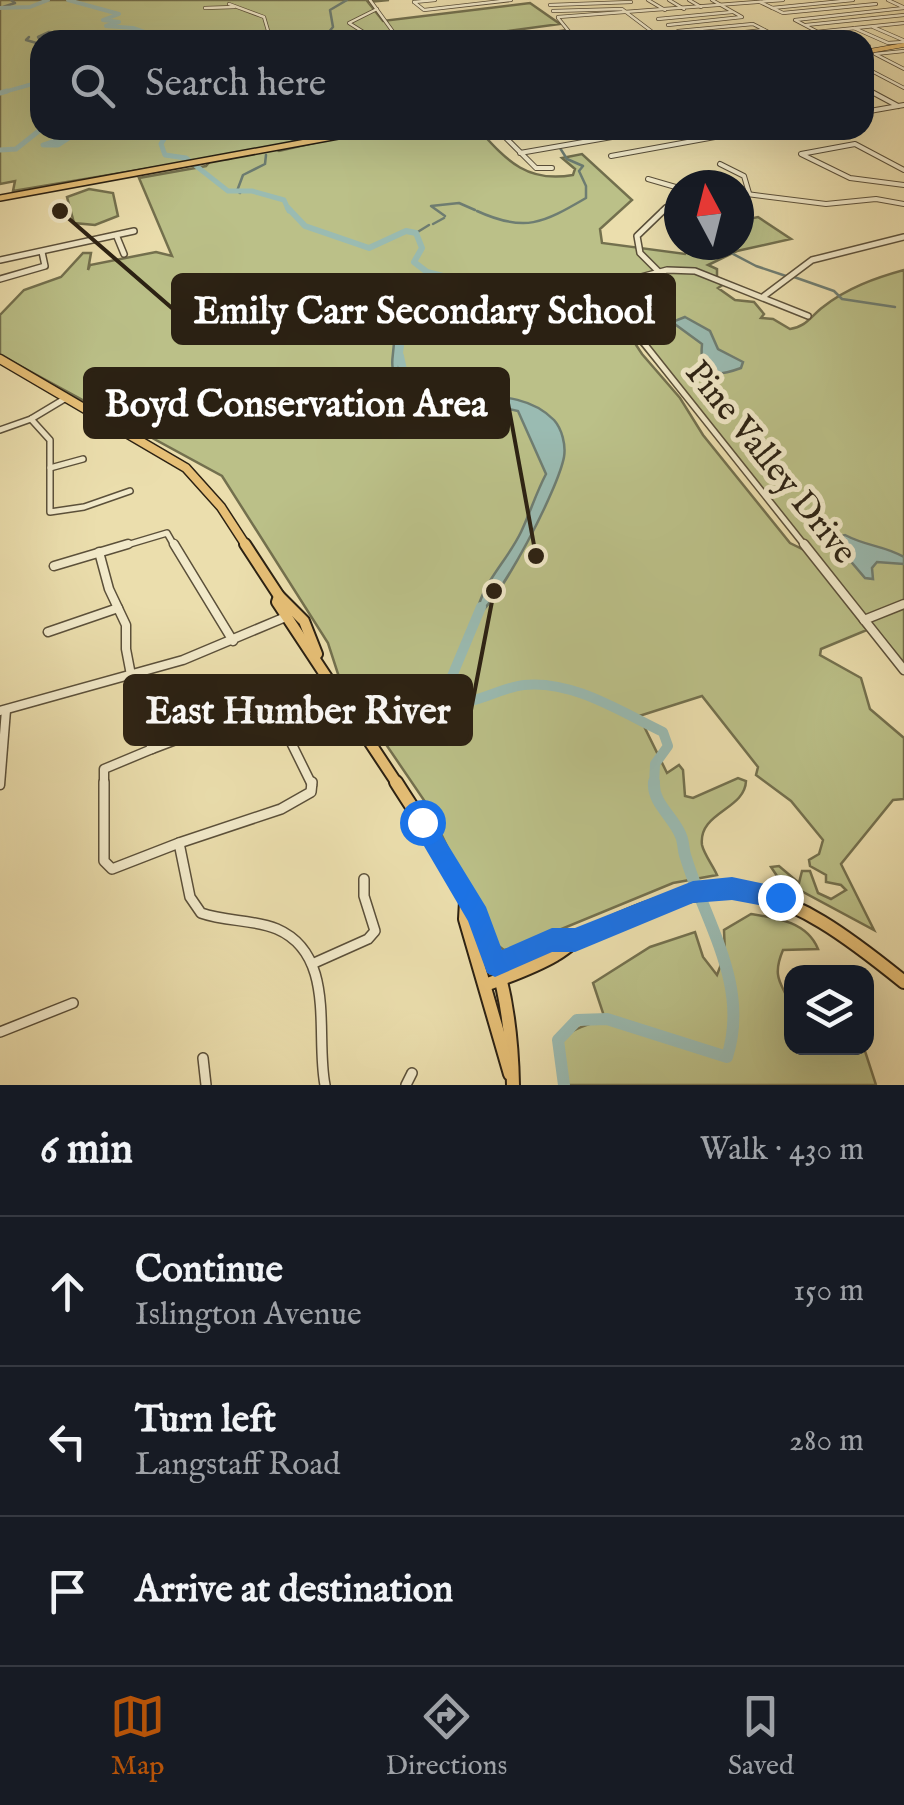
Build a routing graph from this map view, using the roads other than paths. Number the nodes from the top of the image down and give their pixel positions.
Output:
1 (370, 0) edge
2 (435, 0) edge
3 (511, 0) edge
4 (546, 0) edge
5 (648, 0) edge
6 (669, 0) edge
7 (689, 0) edge
8 (712, 0) edge
9 (734, 0) edge
10 (783, 0) edge
11 (853, 0) edge
12 (866, 0) edge
13 (888, 0) edge
14 (630, 1) edge
15 (568, 2) edge
16 (760, 2) edge
17 (229, 4) dead end
18 (742, 4) junction
19 (876, 4) junction
20 (550, 5) junction
21 (722, 6) junction
22 (241, 7) junction
23 (206, 8) dead end
24 (702, 8) junction
25 (771, 8) junction
26 (904, 8) edge
27 (685, 9) junction
28 (554, 10) junction
29 (888, 10) junction
30 (378, 11) junction
31 (666, 11) junction
32 (734, 12) junction
33 (648, 13) junction
34 (628, 14) junction
35 (558, 17) junction
36 (903, 18) edge
37 (658, 19) junction
38 (892, 24) junction
39 (668, 25) junction
40 (805, 26) junction
41 (872, 26) junction
42 (854, 28) junction
43 (268, 30) edge
44 (357, 30) edge
45 (392, 30) edge
46 (566, 30) edge
47 (650, 30) edge
48 (676, 30) edge
49 (688, 30) edge
50 (765, 30) edge
51 (814, 30) edge
52 (836, 30) edge
53 (859, 30) edge
54 (904, 30) edge
55 (874, 37) edge
56 (904, 45) edge
57 (874, 48) edge
58 (904, 69) edge
59 (874, 72) edge
60 (904, 88) edge
61 (874, 93) edge
62 (902, 106) edge
63 (874, 110) edge
64 (318, 140) edge
65 (509, 140) edge
66 (595, 140) edge
67 (699, 140) edge
68 (520, 153) junction
69 (611, 156) dead end
70 (720, 164) dead end
71 (552, 168) dead end
72 (732, 170) edge
73 (904, 170) edge
74 (648, 179) dead end
75 (664, 184) edge
76 (882, 186) junction
77 (904, 186) edge
78 (754, 194) edge
79 (0, 196) edge
80 (884, 199) junction
81 (904, 204) edge
82 (664, 209) edge
83 (134, 231) dead end
84 (117, 237) junction
85 (904, 238) edge
86 (42, 252) junction
87 (124, 254) dead end
88 (0, 260) edge
89 (659, 272) junction
90 (0, 279) edge
91 (763, 296) junction
92 (808, 316) dead end
93 (0, 359) edge
94 (68, 398) junction
95 (30, 419) junction
96 (0, 430) edge
97 (83, 459) dead end
98 (50, 468) junction
99 (130, 491) dead end
100 (99, 552) junction
101 (54, 566) dead end
102 (904, 604) edge
103 (118, 608) junction
104 (292, 615) junction
105 (864, 620) junction
106 (48, 632) dead end
107 (233, 640) junction
108 (317, 657) joint
109 (904, 670) edge
110 (132, 674) junction
111 (3, 710) edge
112 (152, 749) junction
113 (0, 785) edge
114 (179, 843) junction
115 (364, 880) dead end
116 (750, 890) joint
117 (466, 898) joint
118 (575, 940) joint
119 (312, 964) junction
120 (490, 975) junction
121 (904, 982) edge
122 (73, 1003) dead end
123 (0, 1032) edge
124 (203, 1058) dead end
125 (412, 1073) dead end
126 (513, 1083) edge
127 (206, 1085) edge
128 (325, 1085) edge
129 (406, 1085) edge

1 - 30 street
2 - 3 street
4 - 20 street
5 - 31 street
6 - 27 street
7 - 24 street
8 - 21 street
9 - 18 street
10 - 16 street
11 - 25 street
12 - 19 street
13 - 26 street
14 - 15 street
14 - 33 street
15 - 20 street
16 - 18 street
16 - 25 street
17 - 22 street
18 - 21 street
19 - 25 street
19 - 29 street
20 - 28 street
21 - 24 street
21 - 32 street
22 - 23 street
22 - 43 street
24 - 27 street
26 - 29 street
27 - 31 street
28 - 34 street
28 - 35 street
29 - 36 street
29 - 40 street
30 - 44 street
30 - 45 street
31 - 33 street
32 - 37 street
32 - 39 street
33 - 34 street
33 - 37 street
34 - 35 street
34 - 47 street
35 - 46 street
36 - 38 street
36 - 40 street
37 - 39 street
38 - 41 street
38 - 54 street
39 - 48 street
40 - 51 street
41 - 42 street
41 - 56 street
42 - 52 street
42 - 53 street
49 - 50 street
55 - 56 street
56 - 57 main road
56 - 58 street
59 - 60 street
61 - 62 street
62 - 63 street
64 - 79 main road
65 - 68 street
66 - 68 street
67 - 69 street
68 - 71 street
70 - 72 street
73 - 76 street
74 - 75 street
76 - 77 street
76 - 80 street
78 - 80 street
80 - 81 street
82 - 89 street
83 - 84 street
84 - 86 street
84 - 87 street
85 - 91 street
86 - 88 street
86 - 90 street
89 - 91 street
89 - 105 street, Pine Valley Drive
91 - 92 street
93 - 94 main road
94 - 95 street
94 - 104 main road
95 - 96 street
95 - 98 street
97 - 98 street
98 - 99 street
100 - 101 street
100 - 103 street
100 - 107 street
102 - 105 street
103 - 106 street
103 - 110 street
104 - 107 street
104 - 108 main road
105 - 109 street, Pine Valley Drive
107 - 110 street
108 - 117 main road
110 - 111 street
110 - 112 street
111 - 113 street
112 - 114 street
112 - 114 street
114 - 119 street
115 - 119 street
116 - 118 main road
116 - 121 main road
117 - 120 main road
118 - 120 main road
119 - 128 street
120 - 126 main road
122 - 123 street
124 - 127 street
125 - 129 street

